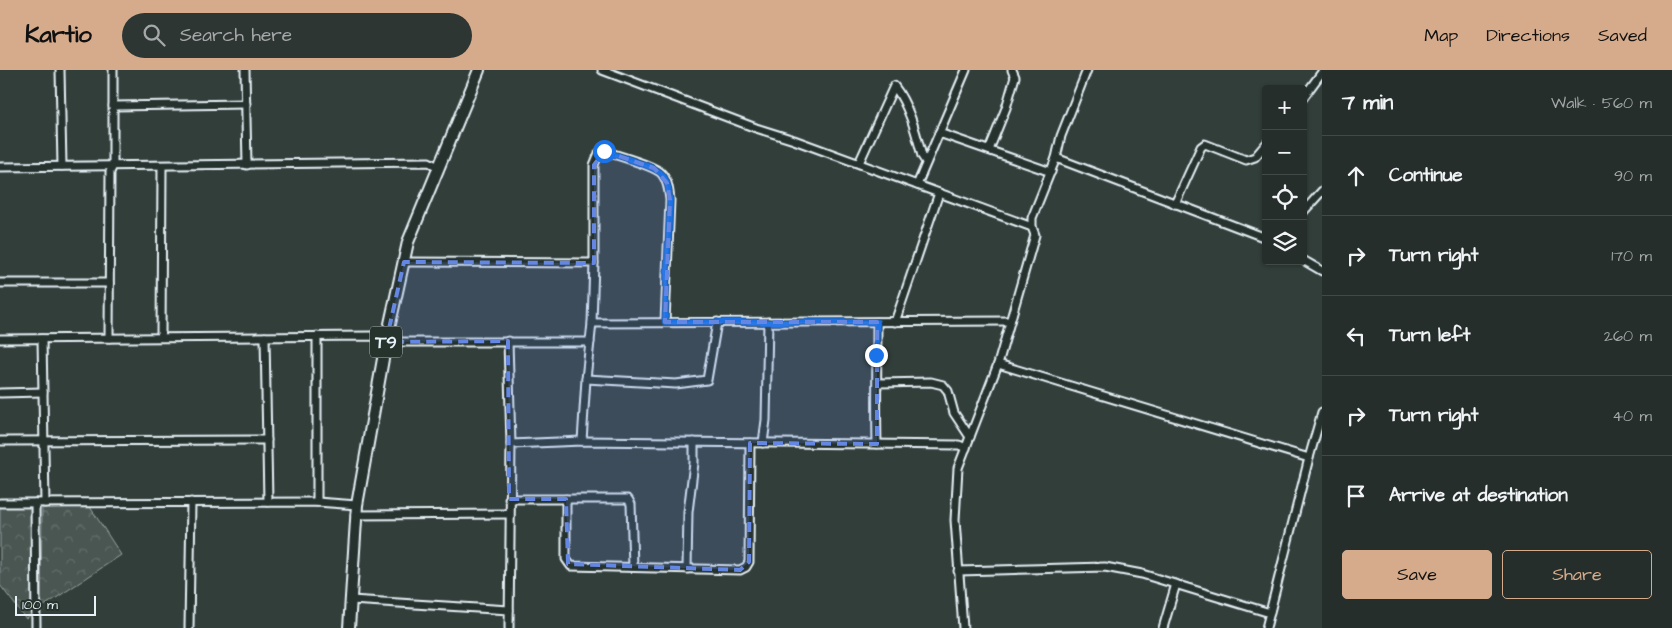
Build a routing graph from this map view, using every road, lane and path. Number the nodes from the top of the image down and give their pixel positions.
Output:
1 (60, 70) edge
2 (113, 70) edge
3 (245, 70) edge
4 (479, 70) edge
5 (602, 70) edge
6 (966, 70) edge
7 (1012, 70) edge
8 (1087, 70) edge
9 (1322, 72) edge
10 (1307, 93) edge
11 (246, 104) junction
12 (113, 106) junction
13 (939, 133) junction
14 (1262, 149) edge
15 (990, 150) junction
16 (1056, 158) junction
17 (926, 162) junction
18 (859, 163) junction
19 (247, 165) junction
20 (62, 166) junction
21 (113, 166) junction
22 (162, 166) junction
23 (0, 167) edge
24 (438, 167) junction
25 (1051, 172) junction
26 (917, 185) junction
27 (1322, 191) edge
28 (939, 193) junction
29 (1175, 204) junction
30 (1307, 208) edge
31 (1032, 227) junction
32 (1262, 237) edge
33 (404, 262) junction
34 (1307, 262) edge
35 (594, 263) junction
36 (1322, 271) edge
37 (0, 283) edge
38 (109, 283) junction
39 (1010, 321) junction
40 (665, 322) junction
41 (717, 322) junction
42 (768, 322) junction
43 (877, 322) junction
44 (895, 322) junction
45 (592, 323) junction
46 (265, 336) junction
47 (317, 336) junction
48 (161, 337) junction
49 (42, 338) junction
50 (109, 338) junction
51 (0, 339) edge
52 (508, 341) junction
53 (386, 342) junction
54 (590, 342) junction
55 (998, 364) junction
56 (586, 380) junction
57 (878, 383) junction
58 (0, 392) edge
59 (43, 392) junction
60 (1322, 412) edge
61 (970, 438) junction
62 (267, 440) junction
63 (0, 441) edge
64 (44, 441) junction
65 (582, 441) junction
66 (694, 442) junction
67 (750, 443) junction
68 (763, 443) junction
69 (511, 444) junction
70 (877, 444) junction
71 (966, 448) junction
72 (1309, 458) junction
73 (509, 499) junction
74 (566, 499) junction
75 (191, 502) junction
76 (268, 502) junction
77 (317, 502) junction
78 (0, 503) edge
79 (35, 503) junction
80 (45, 503) junction
81 (356, 510) junction
82 (509, 514) junction
83 (633, 567) junction
84 (687, 569) junction
85 (958, 571) junction
86 (1176, 584) junction
87 (350, 600) junction
88 (509, 610) junction
89 (1270, 613) junction
90 (1269, 627) edge
91 (36, 628) edge
92 (189, 628) edge
93 (349, 628) edge
94 (509, 628) edge
95 (963, 628) edge
96 (1163, 628) edge

1 - 20 street
2 - 12 street
3 - 11 street
4 - 24 highway, T9
5 - 18 street
6 - 13 street
7 - 15 street
8 - 16 street
9 - 10 street
11 - 12 street
11 - 19 street
12 - 21 street
13 - 15 street
13 - 17 street
14 - 29 street
15 - 25 street
16 - 25 street
16 - 29 street
17 - 18 street
17 - 26 street
18 - 26 street
19 - 22 street
19 - 24 street
20 - 21 street
20 - 23 street
21 - 22 street
21 - 38 street
22 - 48 street
24 - 33 highway, T9
25 - 31 street
26 - 28 street
27 - 30 street
28 - 31 street
28 - 44 street
29 - 32 street
31 - 39 street
33 - 35 street
33 - 53 highway, T9
34 - 36 street
35 - 40 street
35 - 45 street
37 - 38 street
38 - 50 street
39 - 44 street
39 - 55 street
40 - 41 street
40 - 45 street
41 - 42 street
41 - 56 street
42 - 43 street
42 - 68 street
43 - 44 street
43 - 57 street
45 - 54 street
46 - 47 street
46 - 48 street
46 - 62 street
47 - 53 street
47 - 77 street
48 - 50 street
49 - 50 street
49 - 51 street
49 - 59 street
52 - 53 street
52 - 54 street
52 - 69 street
53 - 81 highway, T9
54 - 56 street
55 - 61 street
55 - 72 street
56 - 65 street
57 - 61 street
57 - 70 street
58 - 59 street
59 - 64 street
60 - 72 street
61 - 71 street
62 - 64 street
62 - 76 street
63 - 64 street
64 - 80 street
65 - 66 street
65 - 69 street
66 - 67 street
66 - 84 street
67 - 68 street
67 - 84 street
68 - 70 street
69 - 73 street
70 - 71 street
71 - 85 street
72 - 89 street
73 - 74 street
73 - 82 street
74 - 83 street
74 - 83 street
75 - 76 street
75 - 80 street
75 - 92 street
76 - 77 street
77 - 81 street
78 - 79 street
79 - 80 street
79 - 91 street
81 - 82 street
81 - 87 highway, T9
82 - 88 street
83 - 84 street
85 - 86 street
85 - 95 street
86 - 89 street
86 - 96 street
87 - 88 street
87 - 93 highway, T9
88 - 94 street
89 - 90 street

